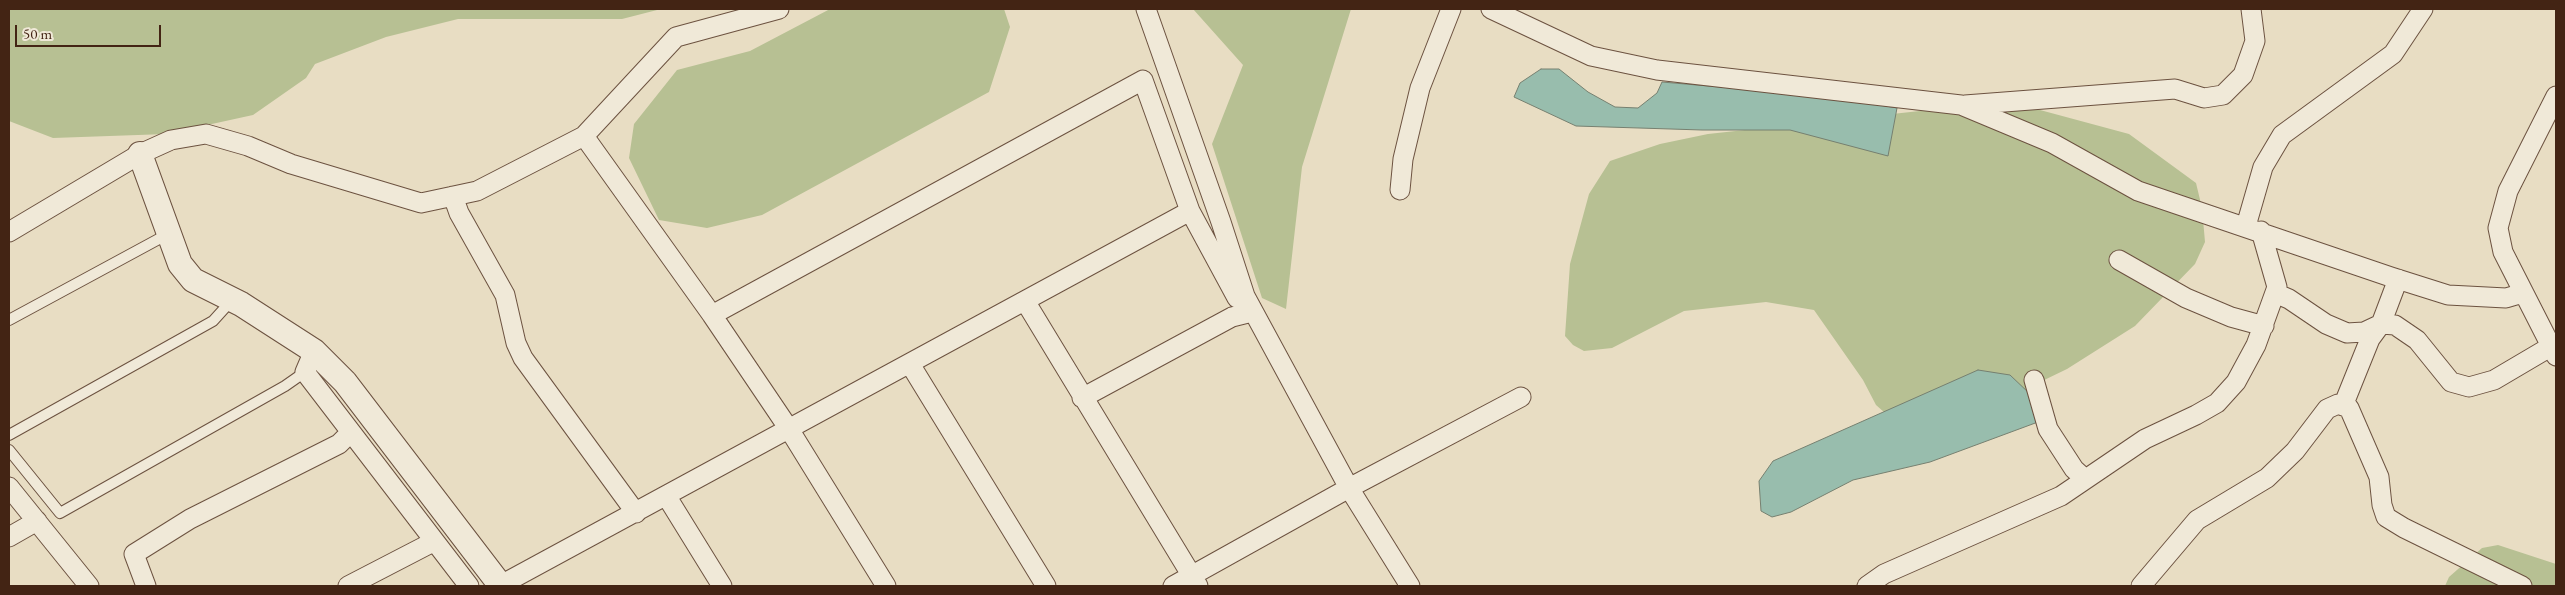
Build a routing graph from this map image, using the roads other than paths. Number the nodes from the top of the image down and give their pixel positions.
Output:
1 (779, 9) edge
2 (1146, 9) edge
3 (1451, 9) edge
4 (1491, 9) edge
5 (2251, 9) edge
6 (2423, 9) edge
7 (2556, 96) edge
8 (1961, 105) junction
9 (584, 136) junction
10 (140, 154) junction
11 (1400, 190) dead end
12 (453, 196) junction
13 (1190, 211) junction
14 (2253, 229) junction
15 (9, 232) edge
16 (168, 234) junction
17 (2119, 260) dead end
18 (2398, 279) junction
19 (2275, 293) junction
20 (2523, 293) junction
21 (232, 300) junction
22 (1025, 301) junction
23 (1248, 304) junction
24 (712, 315) junction
25 (9, 320) edge
26 (2381, 324) junction
27 (2264, 326) junction
28 (2553, 351) edge
29 (310, 362) junction
30 (910, 364) junction
31 (2034, 380) dead end
32 (1521, 397) dead end
33 (1082, 398) junction
34 (2343, 406) junction
35 (789, 429) junction
36 (350, 432) junction
37 (9, 435) edge
38 (9, 450) edge
39 (2085, 479) junction
40 (9, 488) edge
41 (1349, 488) junction
42 (667, 497) junction
43 (636, 513) junction
44 (37, 521) junction
45 (9, 537) edge
46 (432, 542) junction
47 (1195, 581) edge
48 (89, 586) edge
49 (146, 586) edge
50 (348, 586) edge
51 (469, 586) edge
52 (500, 586) edge
53 (722, 586) edge
54 (886, 586) edge
55 (1046, 586) edge
56 (1173, 586) edge
57 (1410, 586) edge
58 (1867, 586) edge
59 (2141, 586) edge
60 (2522, 586) edge

1 - 9 street
2 - 23 street
3 - 11 street
4 - 8 street
5 - 8 street
6 - 14 street
7 - 20 street
8 - 14 street
9 - 12 street
9 - 24 street
10 - 12 street
10 - 15 street
10 - 16 street
12 - 43 street
13 - 22 street
13 - 23 street
13 - 24 street
14 - 18 street
14 - 19 street
16 - 21 street
16 - 25 lane
17 - 27 street
18 - 20 street
18 - 26 street
19 - 26 street
19 - 27 street
20 - 28 street
21 - 29 street
21 - 37 lane
22 - 30 street
22 - 33 street
23 - 33 street
23 - 41 street
24 - 35 street
26 - 28 street
26 - 34 street
27 - 39 street
29 - 36 street
29 - 38 lane
29 - 52 street
30 - 35 street
30 - 55 street
31 - 39 street
32 - 41 street
33 - 47 street
34 - 59 street
34 - 60 street
35 - 42 street
35 - 54 street
36 - 46 street
36 - 49 street
39 - 58 street
40 - 44 street
41 - 47 street
41 - 57 street
42 - 43 street
42 - 53 street
43 - 52 street
44 - 45 street
44 - 48 street
46 - 50 street
46 - 51 street
47 - 56 street

